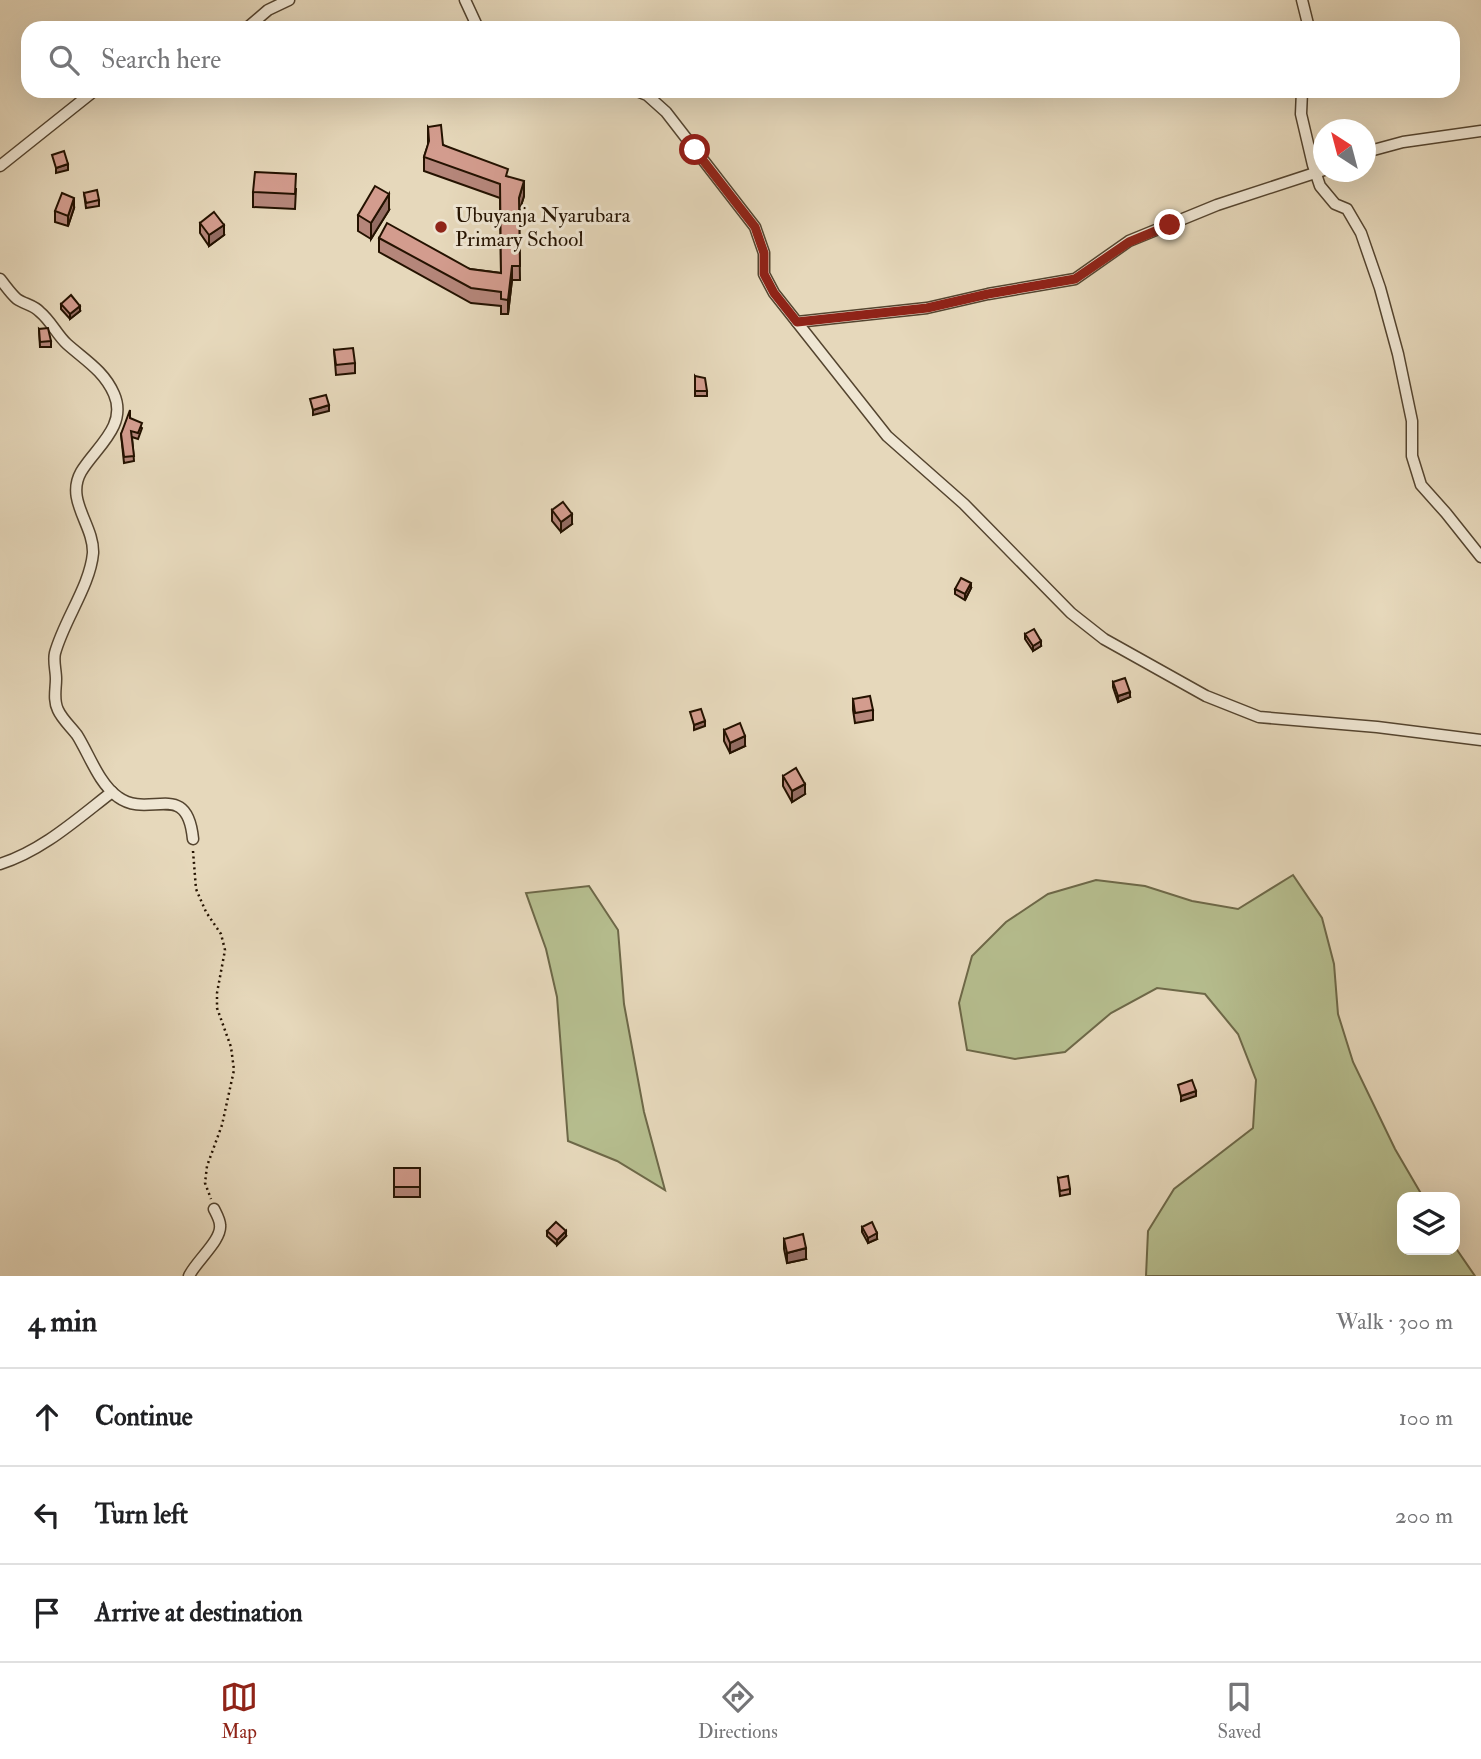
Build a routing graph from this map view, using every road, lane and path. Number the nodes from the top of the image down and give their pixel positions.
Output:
1 (289, 0) edge
2 (465, 0) edge
3 (1302, 0) edge
4 (255, 21) edge
5 (475, 21) edge
6 (1307, 21) edge
7 (84, 98) edge
8 (650, 98) edge
9 (1302, 98) edge
10 (1481, 131) edge
11 (1376, 149) edge
12 (1313, 152) edge
13 (0, 166) edge
14 (1313, 173) edge
15 (1320, 182) edge
16 (0, 279) edge
17 (797, 322) junction
18 (1481, 558) edge
19 (1481, 740) edge
20 (112, 792) junction
21 (193, 839) joint
22 (0, 864) edge
23 (214, 1209) joint
24 (189, 1276) edge

1 - 4 street
2 - 5 street
3 - 6 street
7 - 13 street
8 - 17 street
9 - 12 street
10 - 11 street
14 - 17 street
15 - 18 street
16 - 20 street
17 - 19 street
20 - 21 street
20 - 22 street
21 - 23 path
23 - 24 street

